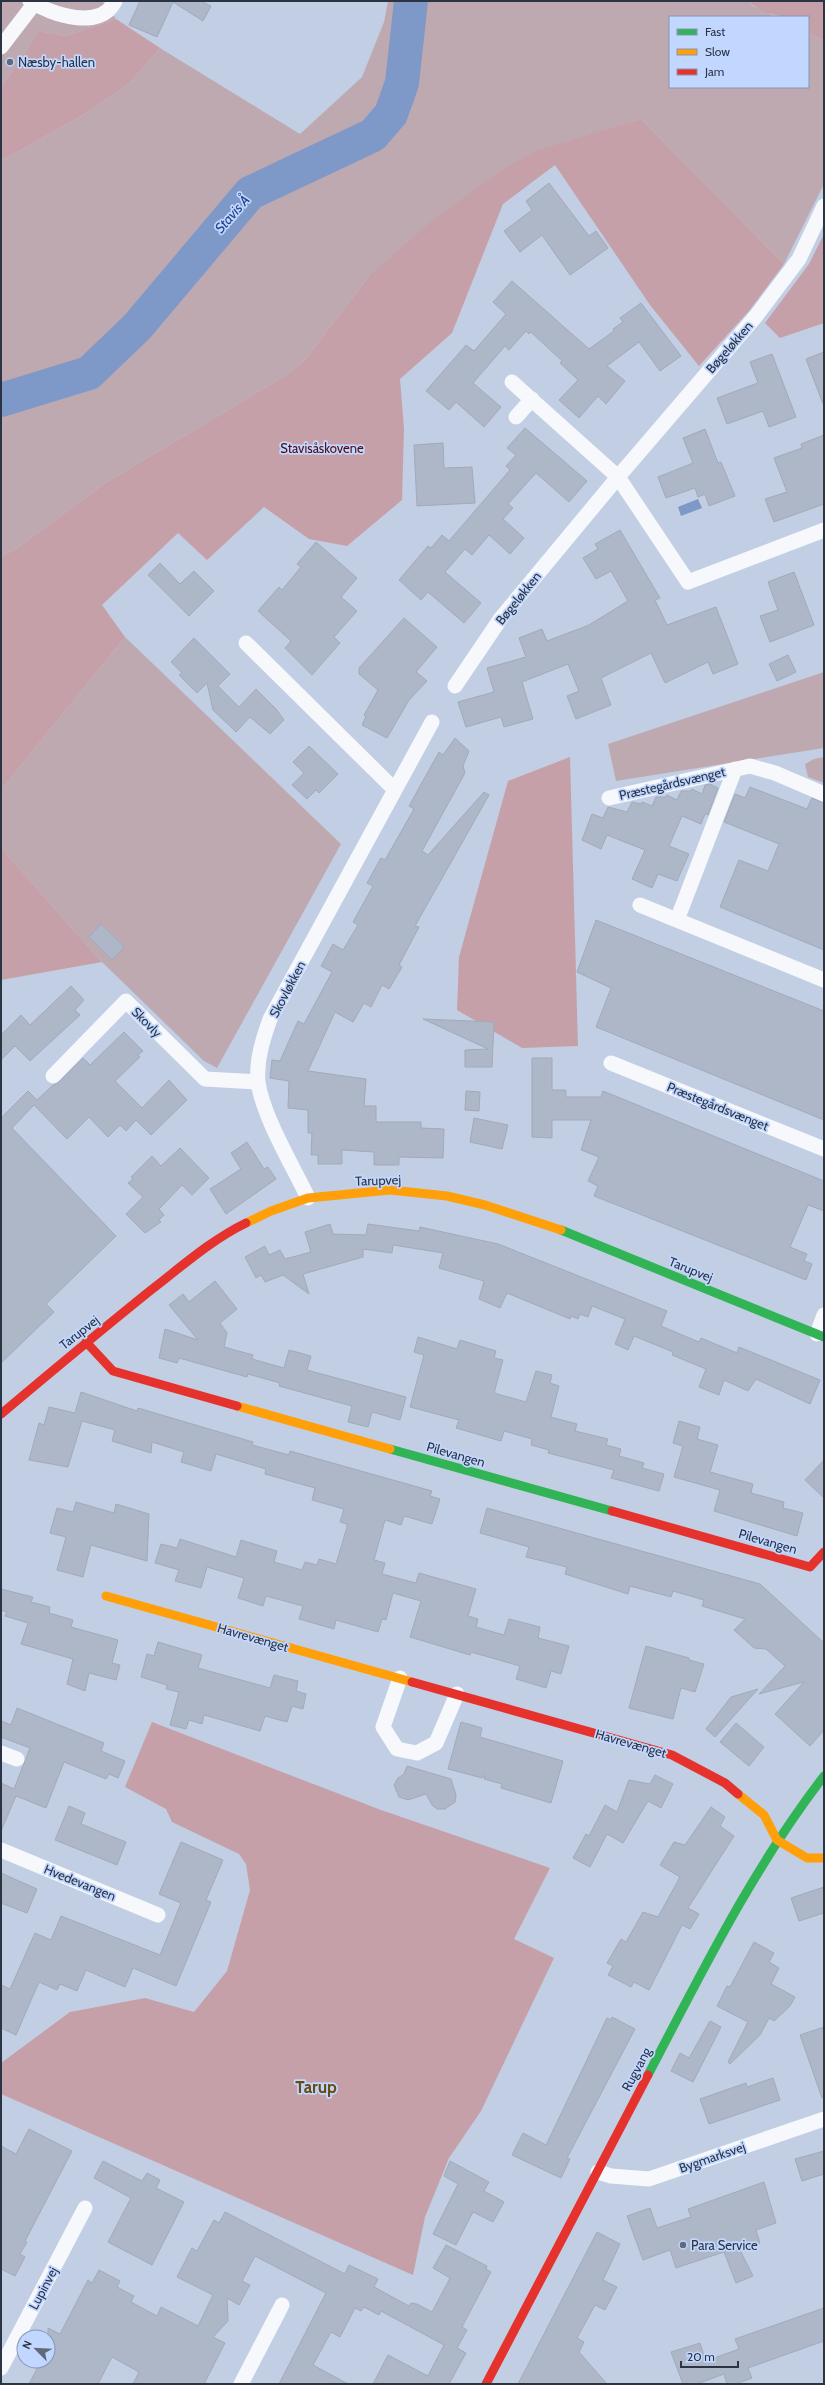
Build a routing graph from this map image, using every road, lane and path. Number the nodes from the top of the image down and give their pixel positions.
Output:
1 (115, 1) edge
2 (32, 2) edge
3 (1, 47) edge
4 (824, 206) edge
5 (512, 382) dead end
6 (532, 399) junction
7 (516, 418) dead end
8 (618, 477) junction
9 (824, 530) edge
10 (246, 644) dead end
11 (455, 686) dead end
12 (432, 722) dead end
13 (735, 768) junction
14 (394, 789) junction
15 (824, 794) edge
16 (609, 798) dead end
17 (640, 905) dead end
18 (677, 920) junction
19 (824, 980) edge
20 (611, 1063) dead end
21 (53, 1076) dead end
22 (258, 1082) junction
23 (824, 1149) edge
24 (308, 1198) junction
25 (824, 1316) edge
26 (820, 1335) edge
27 (86, 1342) junction
28 (1, 1414) edge
29 (824, 1552) edge
30 (106, 1596) dead end
31 (400, 1678) junction
32 (457, 1694) junction
33 (1, 1753) edge
34 (17, 1759) dead end
35 (824, 1776) edge
36 (778, 1840) junction
37 (1, 1850) edge
38 (824, 1858) edge
39 (158, 1915) dead end
40 (824, 2120) edge
41 (598, 2172) junction
42 (85, 2208) dead end
43 (282, 2305) dead end
44 (1, 2368) edge
45 (241, 2384) edge
46 (486, 2384) edge

1 - 2 street
2 - 3 street
4 - 8 street, Bøgeløkken
5 - 6 street
6 - 7 street
6 - 8 street
8 - 9 street
8 - 11 street, Bøgeløkken
10 - 14 street
12 - 14 street, Skovløkken
13 - 15 street, Præstegårdsvænget
13 - 16 street, Præstegårdsvænget
13 - 18 street, Præstegårdsvænget
14 - 22 street, Skovløkken
17 - 18 street
18 - 19 street
20 - 23 street, Præstegårdsvænget
21 - 22 street, Skovly
22 - 24 street, Skovløkken
24 - 26 street, Tarupvej
24 - 27 street, Tarupvej
25 - 26 street
27 - 28 street, Tarupvej
27 - 29 street, Pilevangen
30 - 31 street, Havrevænget
31 - 32 street, Havrevænget
31 - 32 street
32 - 36 street, Havrevænget
33 - 34 street
35 - 36 street, Rugvang
36 - 38 street
36 - 41 street, Rugvang
37 - 39 street, Hvedevangen
40 - 41 street, Bygmarksvej
41 - 46 street, Rugvang
42 - 44 street, Lupinvej
43 - 45 street

